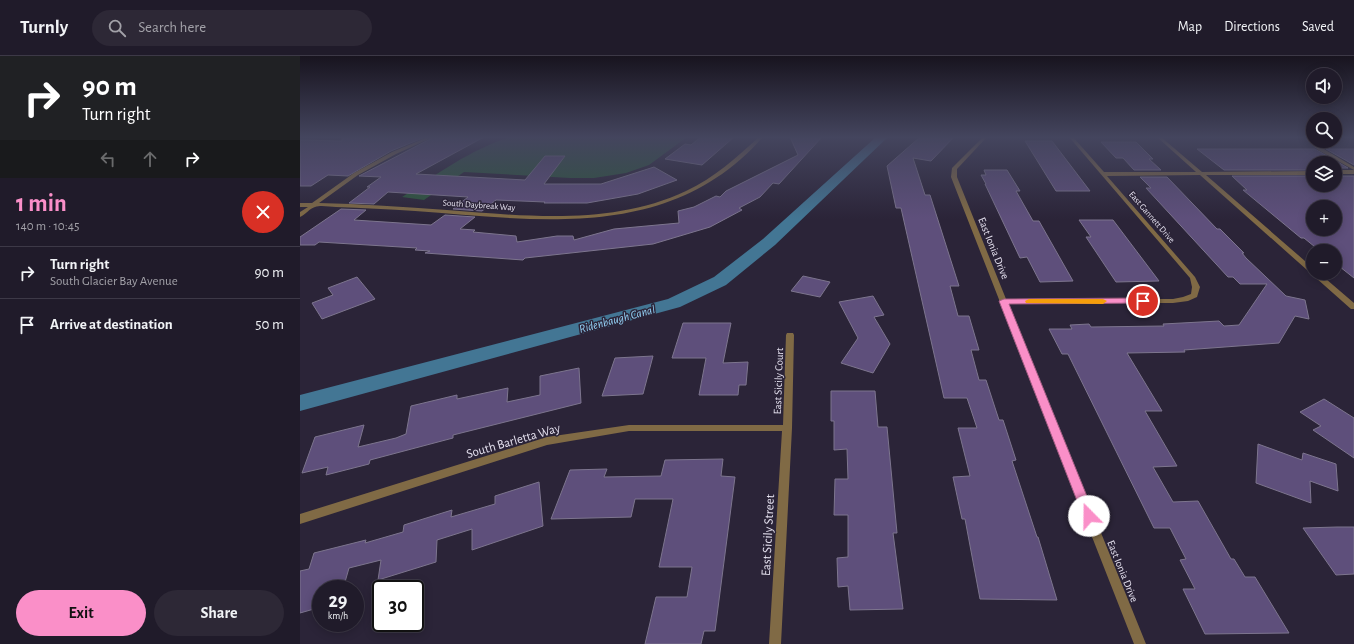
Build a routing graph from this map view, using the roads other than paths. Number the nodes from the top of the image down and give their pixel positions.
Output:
1 (373, 164) edge
2 (729, 164) edge
3 (958, 164) edge
4 (1095, 164) edge
5 (1191, 164) edge
6 (1306, 172) edge
7 (1342, 172) edge
8 (1354, 172) edge
9 (1201, 173) junction
10 (1103, 174) junction
11 (300, 205) edge
12 (313, 205) junction
13 (300, 215) edge
14 (1306, 265) edge
15 (1323, 280) edge
16 (1004, 301) junction
17 (1354, 307) edge
18 (790, 334) dead end
19 (787, 428) junction
20 (300, 519) edge
21 (775, 644) edge
22 (1140, 644) edge

1 - 12 street
2 - 12 street, South Daybreak Way
3 - 16 street, East Ionia Drive
4 - 10 street, East Gannett Drive
5 - 9 street
6 - 9 street
7 - 8 street
9 - 10 street
9 - 14 street
10 - 16 street, East Gannett Drive
11 - 12 street, South Daybreak Way
12 - 13 street
15 - 17 street
16 - 22 street, East Ionia Drive
18 - 19 street, East Sicily Court
19 - 20 street, South Barletta Way
19 - 21 street, East Sicily Street

